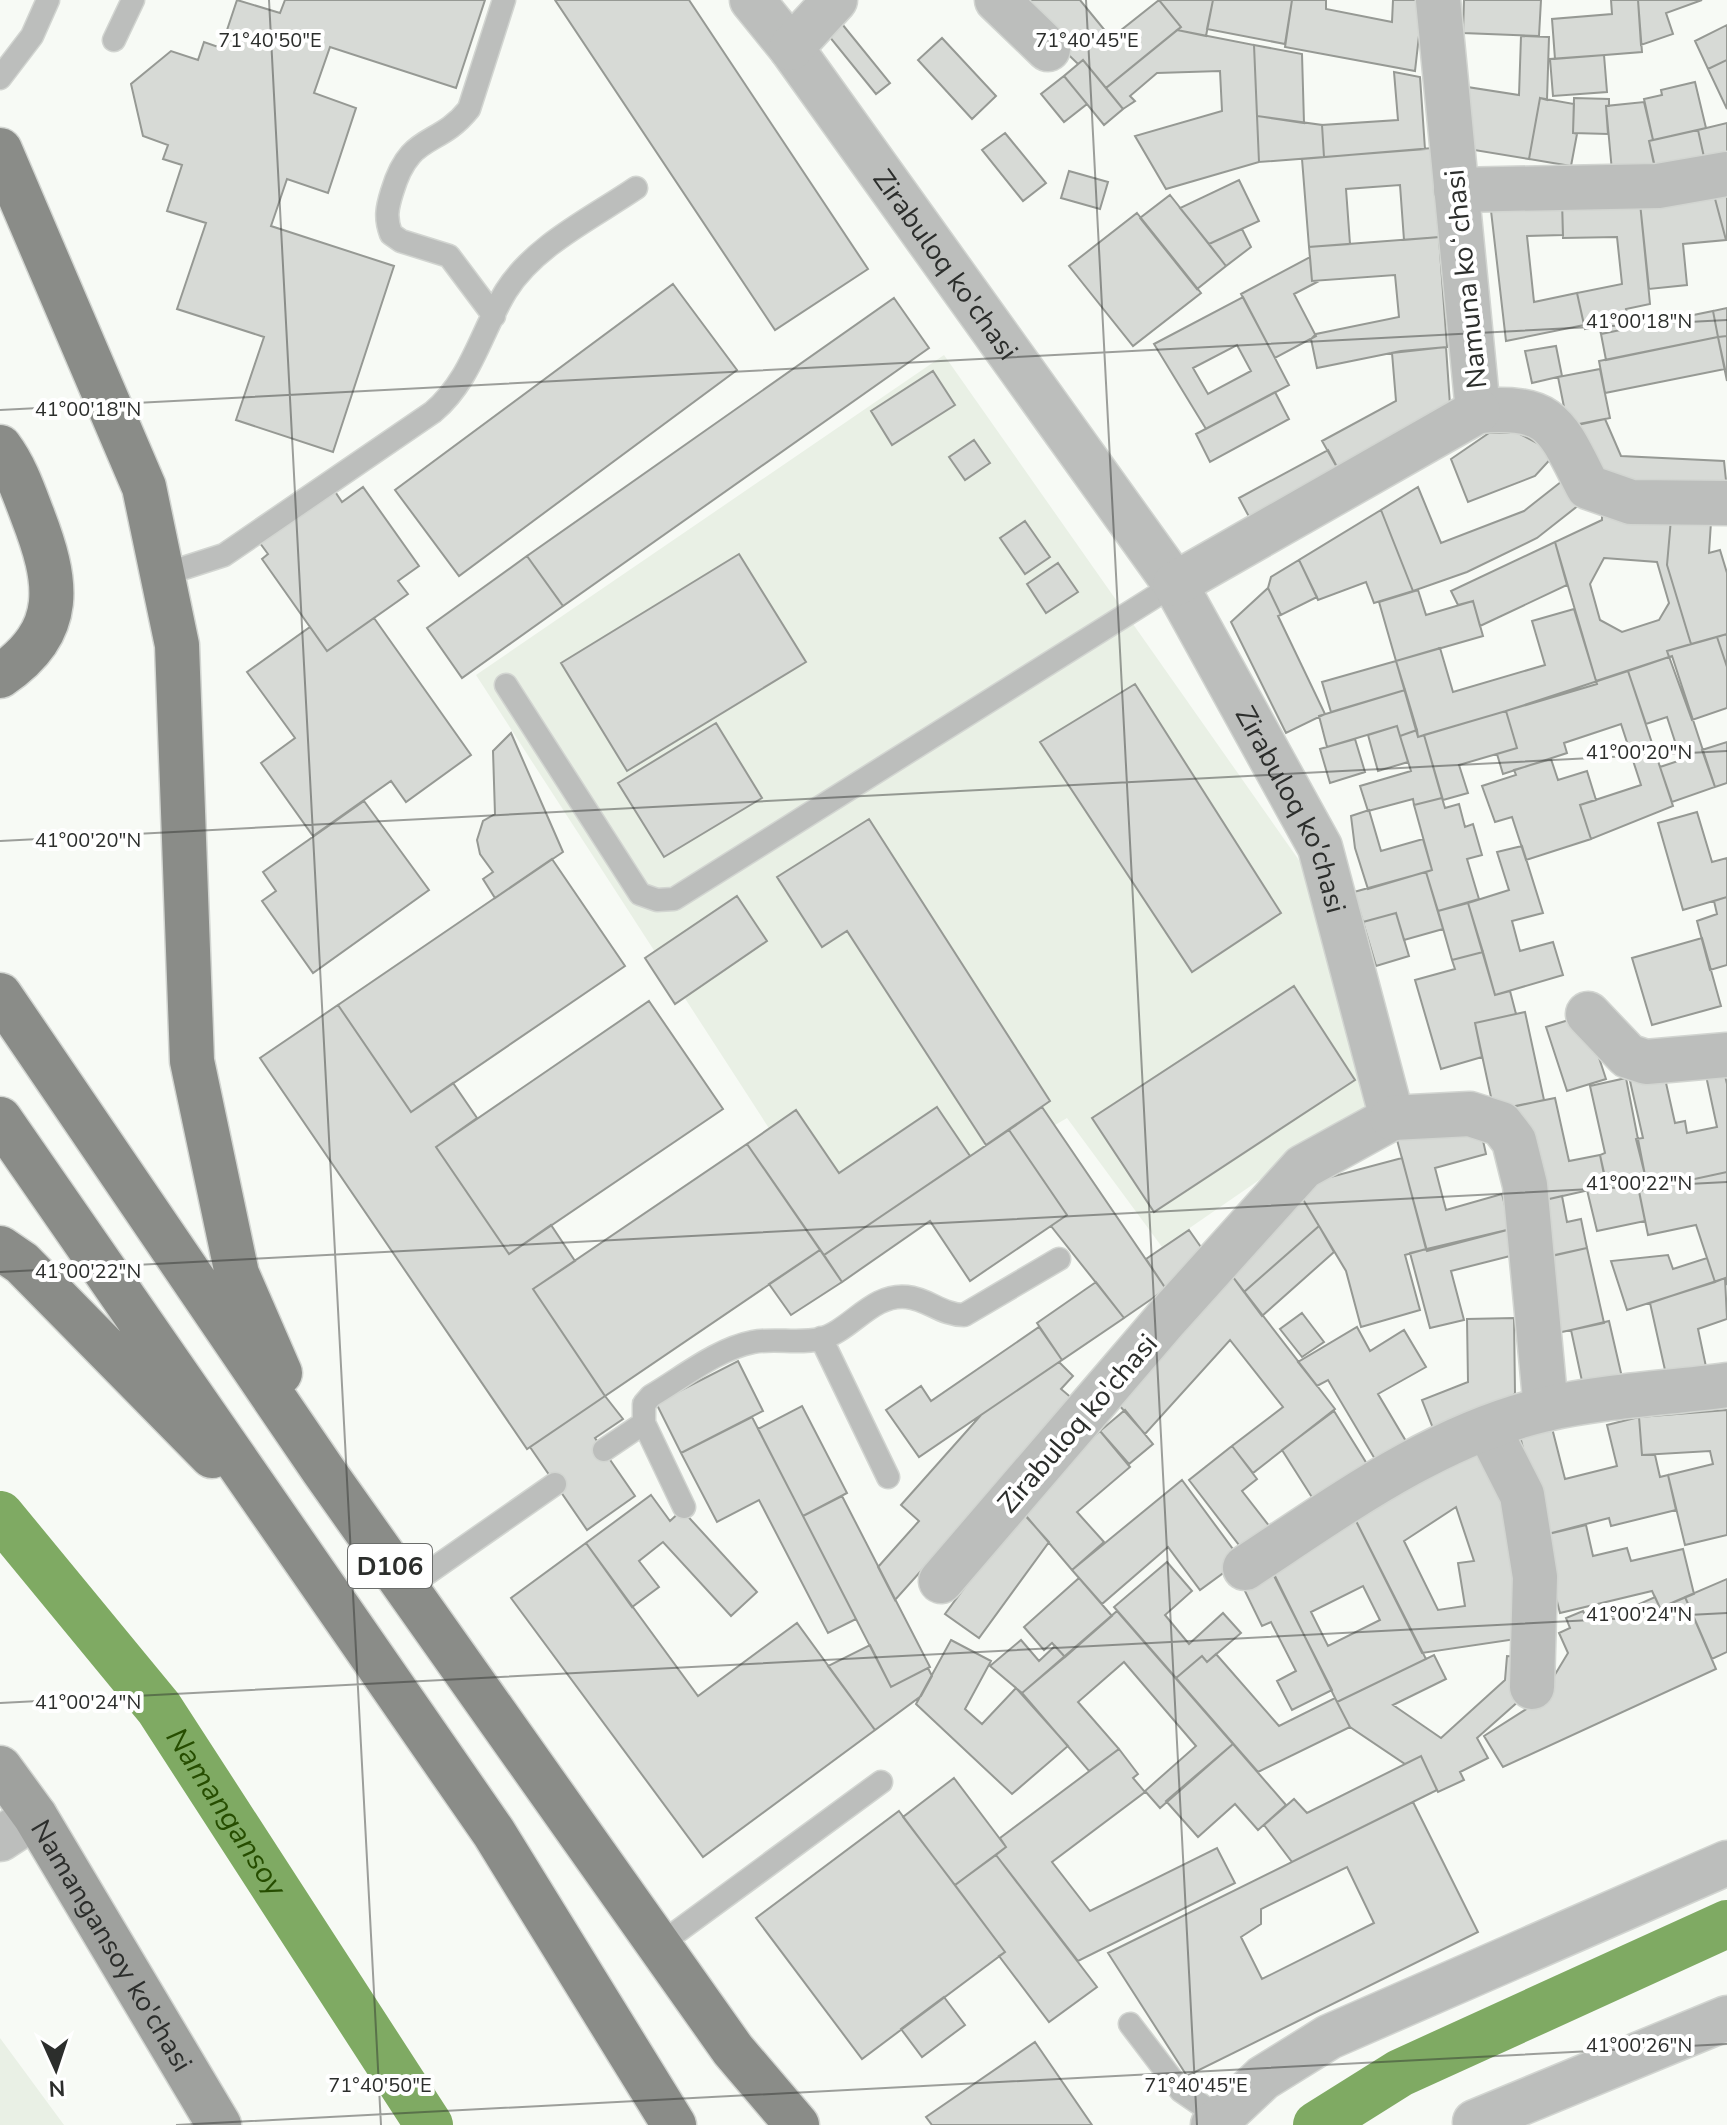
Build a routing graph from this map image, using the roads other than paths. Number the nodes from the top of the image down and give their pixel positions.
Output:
1 (48, 0) edge
2 (133, 0) edge
3 (504, 0) edge
4 (752, 0) edge
5 (835, 0) edge
6 (997, 0) edge
7 (1438, 0) edge
8 (114, 40) dead end
9 (791, 48) junction
10 (1048, 49) dead end
11 (0, 78) edge
12 (0, 150) edge
13 (1727, 174) edge
14 (636, 188) dead end
15 (1456, 190) junction
16 (494, 316) junction
17 (1478, 411) junction
18 (0, 447) edge
19 (1727, 503) edge
20 (162, 575) junction
21 (1175, 584) junction
22 (0, 676) edge
23 (506, 685) dead end
24 (0, 995) edge
25 (1588, 1014) dead end
26 (1727, 1055) edge
27 (1392, 1118) junction
28 (0, 1119) edge
29 (0, 1248) edge
30 (1059, 1259) dead end
31 (821, 1338) junction
32 (1727, 1385) edge
33 (1546, 1409) junction
34 (644, 1423) junction
35 (1488, 1428) junction
36 (604, 1450) dead end
37 (323, 1470) junction
38 (888, 1477) dead end
39 (555, 1484) dead end
40 (684, 1507) dead end
41 (272, 1508) junction
42 (1245, 1568) dead end
43 (941, 1581) dead end
44 (406, 1588) junction
45 (1532, 1687) dead end
46 (0, 1768) edge
47 (881, 1782) dead end
48 (18, 1828) edge
49 (1727, 1863) edge
50 (659, 1945) junction
51 (1727, 2018) edge
52 (1130, 2024) dead end
53 (1216, 2121) edge
54 (1475, 2122) dead end
55 (219, 2125) edge
56 (674, 2125) edge
57 (797, 2125) edge

1 - 11 lane
2 - 8 lane
3 - 16 lane
4 - 9 street, Zirabuloq ko'chasi
5 - 9 street
6 - 10 street
7 - 15 street, Namuna koʻchasi
9 - 21 street, Zirabuloq ko'chasi
12 - 20 main road
13 - 15 street
14 - 16 lane
15 - 17 street, Namuna koʻchasi
16 - 20 lane
17 - 19 street, Namuna koʻchasi
17 - 21 street
18 - 22 main road
20 - 37 main road
21 - 23 lane
21 - 27 street, Zirabuloq ko'chasi
24 - 37 main road, D106
25 - 26 street
27 - 33 street
27 - 43 street, Zirabuloq ko'chasi
28 - 41 main road, D106
29 - 41 main road
30 - 31 lane
31 - 34 lane
31 - 38 lane
32 - 33 street
33 - 35 street
34 - 36 lane
34 - 40 lane
35 - 42 street
35 - 45 street
37 - 44 main road, D106
39 - 44 lane
41 - 56 main road, D106
44 - 50 main road, D106
46 - 48 street, Namangansoy ko'chasi
47 - 50 lane
48 - 55 street, Namangansoy ko'chasi
49 - 53 street
50 - 57 main road, D106
51 - 54 street
52 - 53 lane

